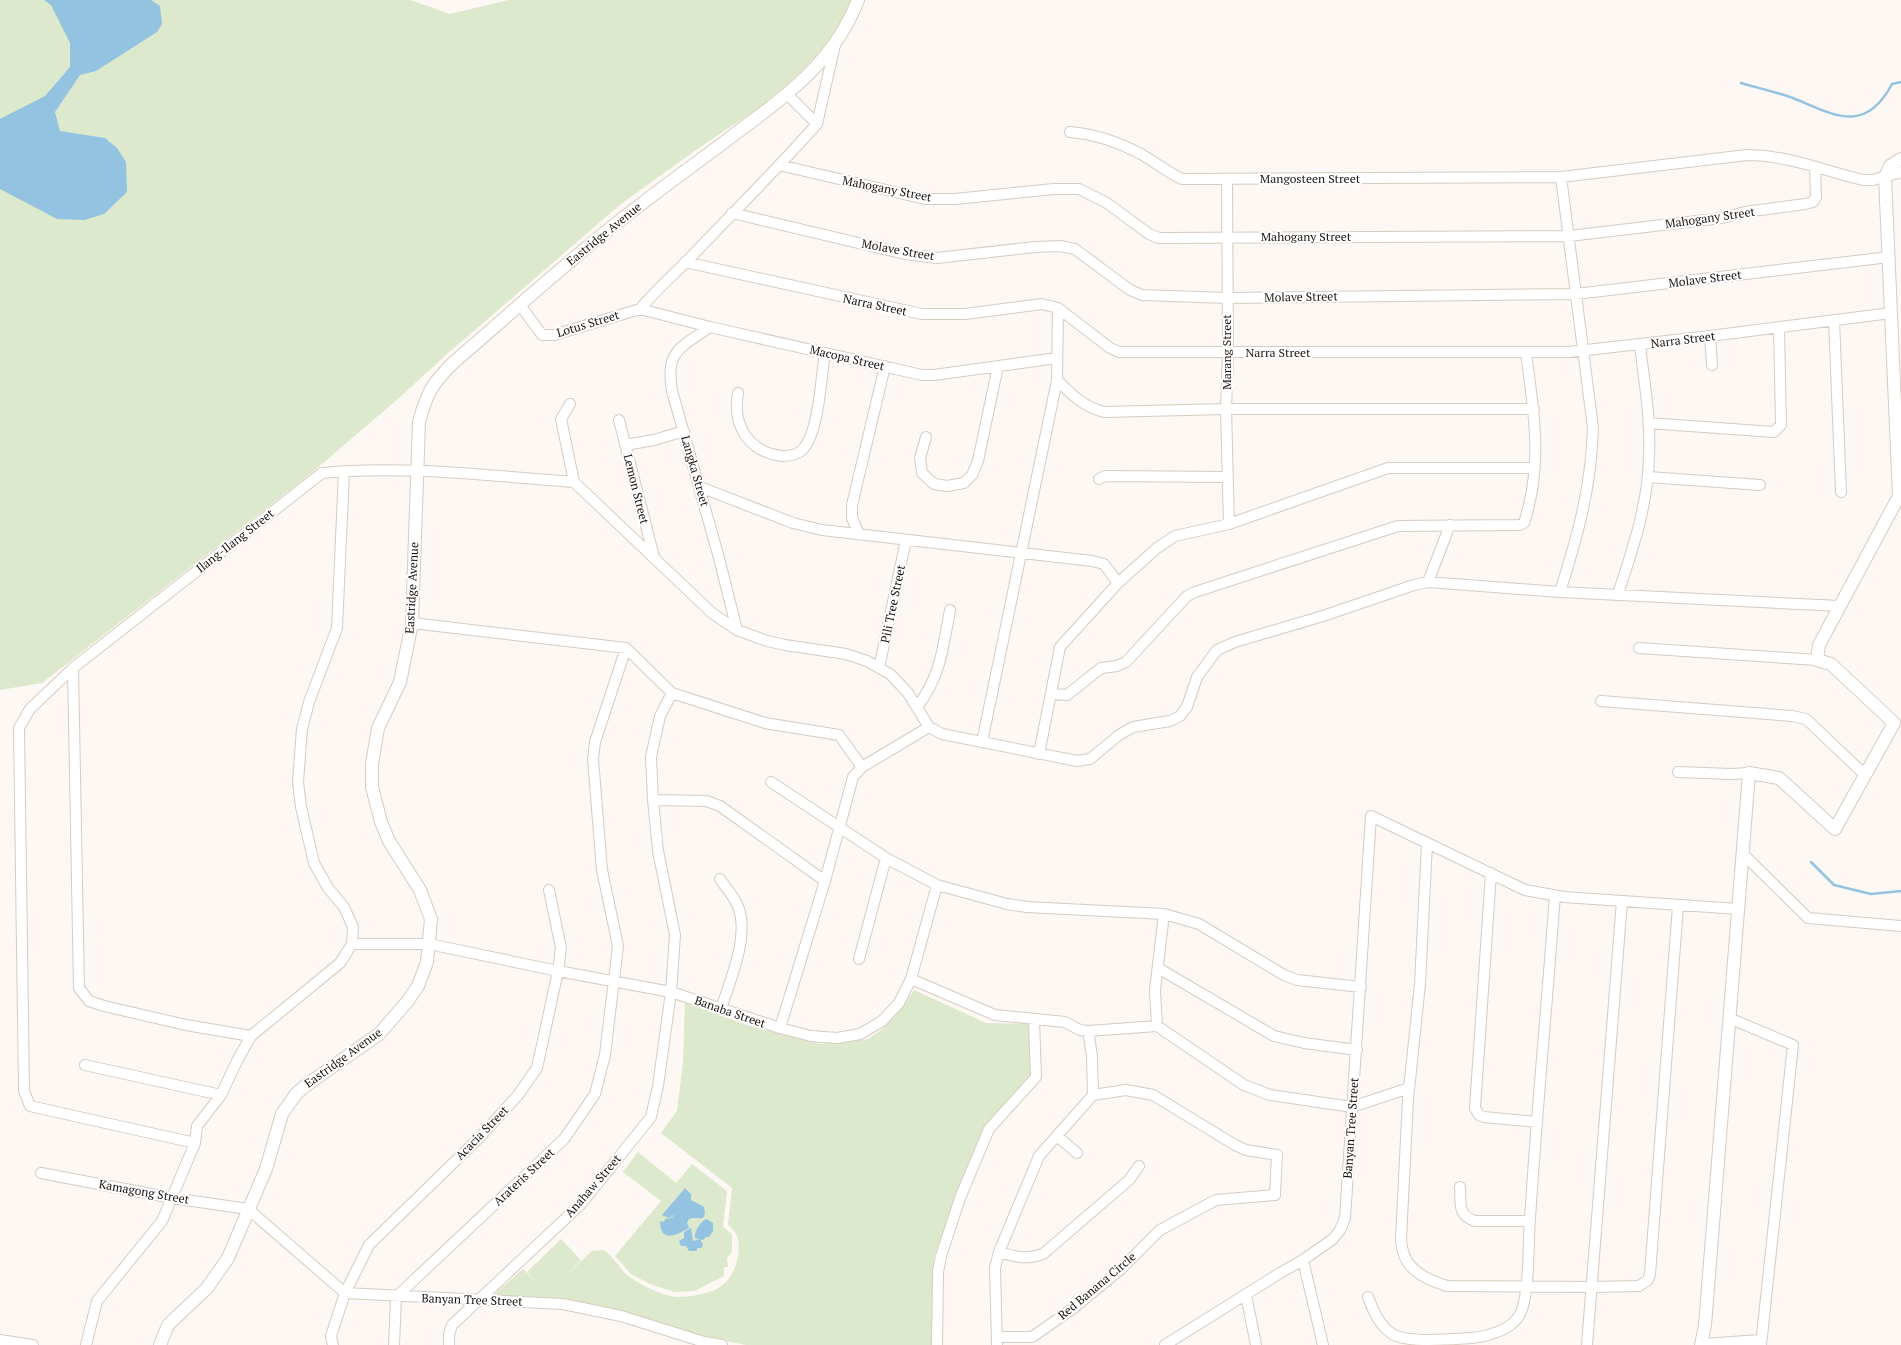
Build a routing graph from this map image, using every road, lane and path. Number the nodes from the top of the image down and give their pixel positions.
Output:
1 (858, 0) edge
2 (835, 45) junction
3 (788, 95) junction
4 (817, 124) junction
5 (1070, 132) dead end
6 (1901, 159) edge
7 (779, 166) junction
8 (1815, 168) junction
9 (1901, 172) edge
10 (1561, 177) junction
11 (1885, 177) junction
12 (1226, 179) junction
13 (732, 214) junction
14 (1569, 236) junction
15 (1226, 237) junction
16 (1889, 257) junction
17 (685, 262) junction
18 (1576, 294) junction
19 (1227, 298) junction
20 (520, 305) junction
21 (1058, 308) junction
22 (640, 309) junction
23 (1891, 313) junction
24 (1834, 320) junction
25 (710, 327) junction
26 (1779, 327) junction
27 (1710, 336) junction
28 (1640, 345) junction
29 (1584, 350) junction
30 (825, 353) junction
31 (1228, 353) junction
32 (1526, 353) junction
33 (1057, 358) junction
34 (1712, 365) dead end
35 (885, 366) junction
36 (998, 366) junction
37 (1057, 380) junction
38 (738, 394) dead end
39 (570, 404) dead end
40 (1226, 409) junction
41 (1534, 409) junction
42 (619, 420) dead end
43 (1648, 424) junction
44 (684, 431) junction
45 (926, 437) dead end
46 (625, 445) junction
47 (1535, 468) junction
48 (344, 471) junction
49 (416, 472) junction
50 (1228, 477) junction
51 (1648, 477) junction
52 (1099, 479) dead end
53 (574, 482) junction
54 (1760, 485) dead end
55 (700, 487) junction
56 (1840, 492) dead end
57 (1229, 524) junction
58 (1450, 525) junction
59 (859, 534) junction
60 (906, 540) junction
61 (1021, 553) junction
62 (654, 558) junction
63 (1428, 582) junction
64 (1118, 583) junction
65 (1560, 592) junction
66 (1618, 594) junction
67 (1840, 606) junction
68 (950, 610) dead end
69 (412, 623) junction
70 (737, 630) junction
71 (626, 648) junction
72 (1639, 648) dead end
73 (1817, 660) junction
74 (73, 668) junction
75 (879, 668) junction
76 (672, 693) junction
77 (1052, 694) junction
78 (1601, 701) dead end
79 (918, 707) junction
80 (929, 727) junction
81 (982, 742) junction
82 (1039, 754) junction
83 (862, 767) junction
84 (1678, 772) dead end
85 (1749, 772) junction
86 (1864, 775) junction
87 (771, 782) dead end
88 (653, 800) junction
89 (839, 826) junction
90 (1427, 843) junction
91 (1744, 854) junction
92 (886, 858) junction
93 (1491, 873) junction
94 (720, 879) dead end
95 (825, 881) junction
96 (937, 885) junction
97 (549, 890) dead end
98 (1555, 895) junction
99 (1622, 901) junction
100 (1678, 906) junction
101 (1738, 909) junction
102 (1164, 914) junction
103 (1901, 926) edge
104 (352, 944) junction
105 (429, 944) junction
106 (858, 959) dead end
107 (1158, 968) junction
108 (558, 971) junction
109 (911, 979) junction
110 (614, 981) junction
111 (1361, 987) junction
112 (672, 992) junction
113 (721, 1009) junction
114 (1729, 1018) junction
115 (1034, 1020) junction
116 (1157, 1026) junction
117 (780, 1028) junction
118 (1088, 1031) junction
119 (252, 1036) junction
120 (1357, 1050) junction
121 (85, 1065) dead end
122 (1409, 1088) junction
123 (221, 1095) junction
124 (1093, 1095) junction
125 (1352, 1107) junction
126 (1537, 1122) junction
127 (1057, 1136) junction
128 (195, 1143) junction
129 (1077, 1153) dead end
130 (1139, 1166) dead end
131 (41, 1173) dead end
132 (1460, 1187) dead end
133 (172, 1198) junction
134 (248, 1209) junction
135 (1530, 1221) junction
136 (1000, 1252) junction
137 (1303, 1260) junction
138 (1526, 1287) junction
139 (1592, 1287) junction
140 (345, 1294) junction
141 (1246, 1295) junction
142 (396, 1297) junction
143 (1368, 1297) dead end
144 (478, 1300) junction
145 (0, 1340) edge
146 (997, 1341) edge
147 (1761, 1343) edge
148 (1702, 1344) edge
149 (33, 1345) edge
150 (86, 1345) edge
151 (160, 1345) edge
152 (332, 1345) edge
153 (394, 1345) edge
154 (450, 1345) edge
155 (722, 1345) edge
156 (937, 1345) edge
157 (1166, 1345) edge
158 (1256, 1345) edge
159 (1323, 1345) edge
160 (1587, 1345) edge

1 - 2 street, Eastridge Avenue
2 - 3 street, Eastridge Avenue
2 - 4 street
3 - 4 street
3 - 20 street, Eastridge Avenue
4 - 7 street
5 - 12 street, Mangosteen Street
6 - 11 street
7 - 13 street
7 - 15 street, Mahogany Street
8 - 10 street, Mangosteen Street
8 - 11 street, Mangosteen Street
8 - 14 street, Mahogany Street
9 - 11 street, Mangosteen Street
10 - 12 street, Mangosteen Street
10 - 14 street
11 - 16 street
12 - 15 street, Marang Street
13 - 17 street
13 - 19 street, Molave Street
14 - 15 street, Mahogany Street
14 - 18 street
15 - 19 street, Marang Street
16 - 18 street, Molave Street
16 - 23 street
17 - 21 street, Narra Street
17 - 22 street
18 - 19 street, Molave Street
18 - 29 street
19 - 31 street, Marang Street
20 - 22 street, Lotus Street
20 - 49 street, Eastridge Avenue
21 - 31 street, Narra Street
21 - 33 street
22 - 25 street, Macopa Street
23 - 24 street, Narra Street
23 - 67 street
24 - 26 street, Narra Street
24 - 56 street
25 - 30 street, Macopa Street
25 - 44 street, Langka Street
26 - 27 street, Narra Street
26 - 43 street
27 - 28 street, Narra Street
27 - 34 street
28 - 29 street, Narra Street
28 - 43 street
29 - 32 street, Narra Street
29 - 65 street
30 - 35 street, Macopa Street
30 - 38 street
31 - 32 street, Narra Street
31 - 40 street, Marang Street
32 - 41 street
33 - 36 street, Macopa Street
33 - 37 street
35 - 36 street, Macopa Street
35 - 59 street
36 - 45 street
37 - 40 street
37 - 61 street
39 - 53 street
40 - 41 street
40 - 50 street, Marang Street
41 - 47 street
42 - 46 street, Lemon Street
43 - 51 street
44 - 46 street
44 - 55 street, Langka Street
46 - 62 street, Lemon Street
47 - 57 street
47 - 58 street
48 - 49 street, Ilang-Ilang Street
48 - 74 street, Ilang-Ilang Street
48 - 104 street
49 - 53 street, Ilang-Ilang Street
49 - 69 street, Eastridge Avenue
50 - 52 street
50 - 57 street, Marang Street
51 - 54 street
51 - 66 street
53 - 62 street
55 - 59 street
55 - 70 street, Langka Street
57 - 64 street
58 - 63 street
58 - 77 street
59 - 60 street
60 - 61 street
60 - 75 street, Pili Tree Street
61 - 64 street
61 - 81 street
62 - 70 street
63 - 65 street
63 - 82 street
64 - 77 street
65 - 66 street
66 - 67 street
67 - 73 street
68 - 79 street
69 - 71 street
69 - 105 street, Eastridge Avenue
70 - 75 street
71 - 76 street
71 - 110 street, Arateris Street
72 - 73 street
73 - 86 street
74 - 119 street
74 - 128 street, Ilang-Ilang Street
75 - 79 street
76 - 83 street
76 - 88 street, Anahaw Street
77 - 82 street
78 - 86 street
79 - 80 street
80 - 81 street
80 - 83 street
81 - 82 street
83 - 89 street
84 - 85 street
85 - 86 street
85 - 91 street
87 - 89 street
88 - 95 street
88 - 112 street, Anahaw Street
89 - 92 street
89 - 95 street
90 - 93 street
90 - 111 street, Banyan Tree Street
90 - 122 street
91 - 101 street
91 - 103 street
92 - 96 street
92 - 106 street
93 - 98 street
93 - 126 street
94 - 113 street
95 - 117 street
96 - 102 street
96 - 109 street, Banaba Street
97 - 108 street, Acacia Street
98 - 99 street
98 - 126 street
99 - 100 street
99 - 139 street
100 - 101 street
100 - 139 street
101 - 114 street
102 - 107 street
102 - 111 street
104 - 105 street, Banaba Street
104 - 119 street
105 - 108 street, Banaba Street
105 - 134 street, Eastridge Avenue
107 - 116 street
107 - 120 street
108 - 110 street, Banaba Street
108 - 140 street, Acacia Street
109 - 115 street
109 - 117 street, Banaba Street
110 - 112 street, Banaba Street
110 - 142 street, Arateris Street
111 - 120 street, Banyan Tree Street
112 - 113 street, Banaba Street
112 - 144 street, Anahaw Street
113 - 117 street, Banaba Street
114 - 147 street
114 - 148 street
115 - 118 street
115 - 156 street
116 - 118 street
116 - 125 street
118 - 124 street
119 - 123 street
120 - 125 street, Banyan Tree Street
121 - 123 street
122 - 125 street
122 - 138 street
123 - 128 street
124 - 127 street
124 - 146 street, Red Banana Circle
125 - 137 street, Banyan Tree Street
126 - 135 street
127 - 129 street
127 - 136 street
128 - 133 street
130 - 136 street
131 - 133 street, Kamagong Street
132 - 135 street
133 - 134 street, Kamagong Street
133 - 150 street
134 - 140 street
134 - 151 street, Eastridge Avenue
135 - 138 street
136 - 146 street
137 - 141 street, Banyan Tree Street
137 - 159 street
138 - 139 street
138 - 143 street
139 - 160 street
140 - 142 street, Banyan Tree Street
140 - 152 street, Acacia Street
141 - 157 street, Banyan Tree Street
141 - 158 street
142 - 144 street, Banyan Tree Street
142 - 153 street
144 - 154 street, Anahaw Street
144 - 155 street, Banyan Tree Street
145 - 149 street
147 - 148 street

